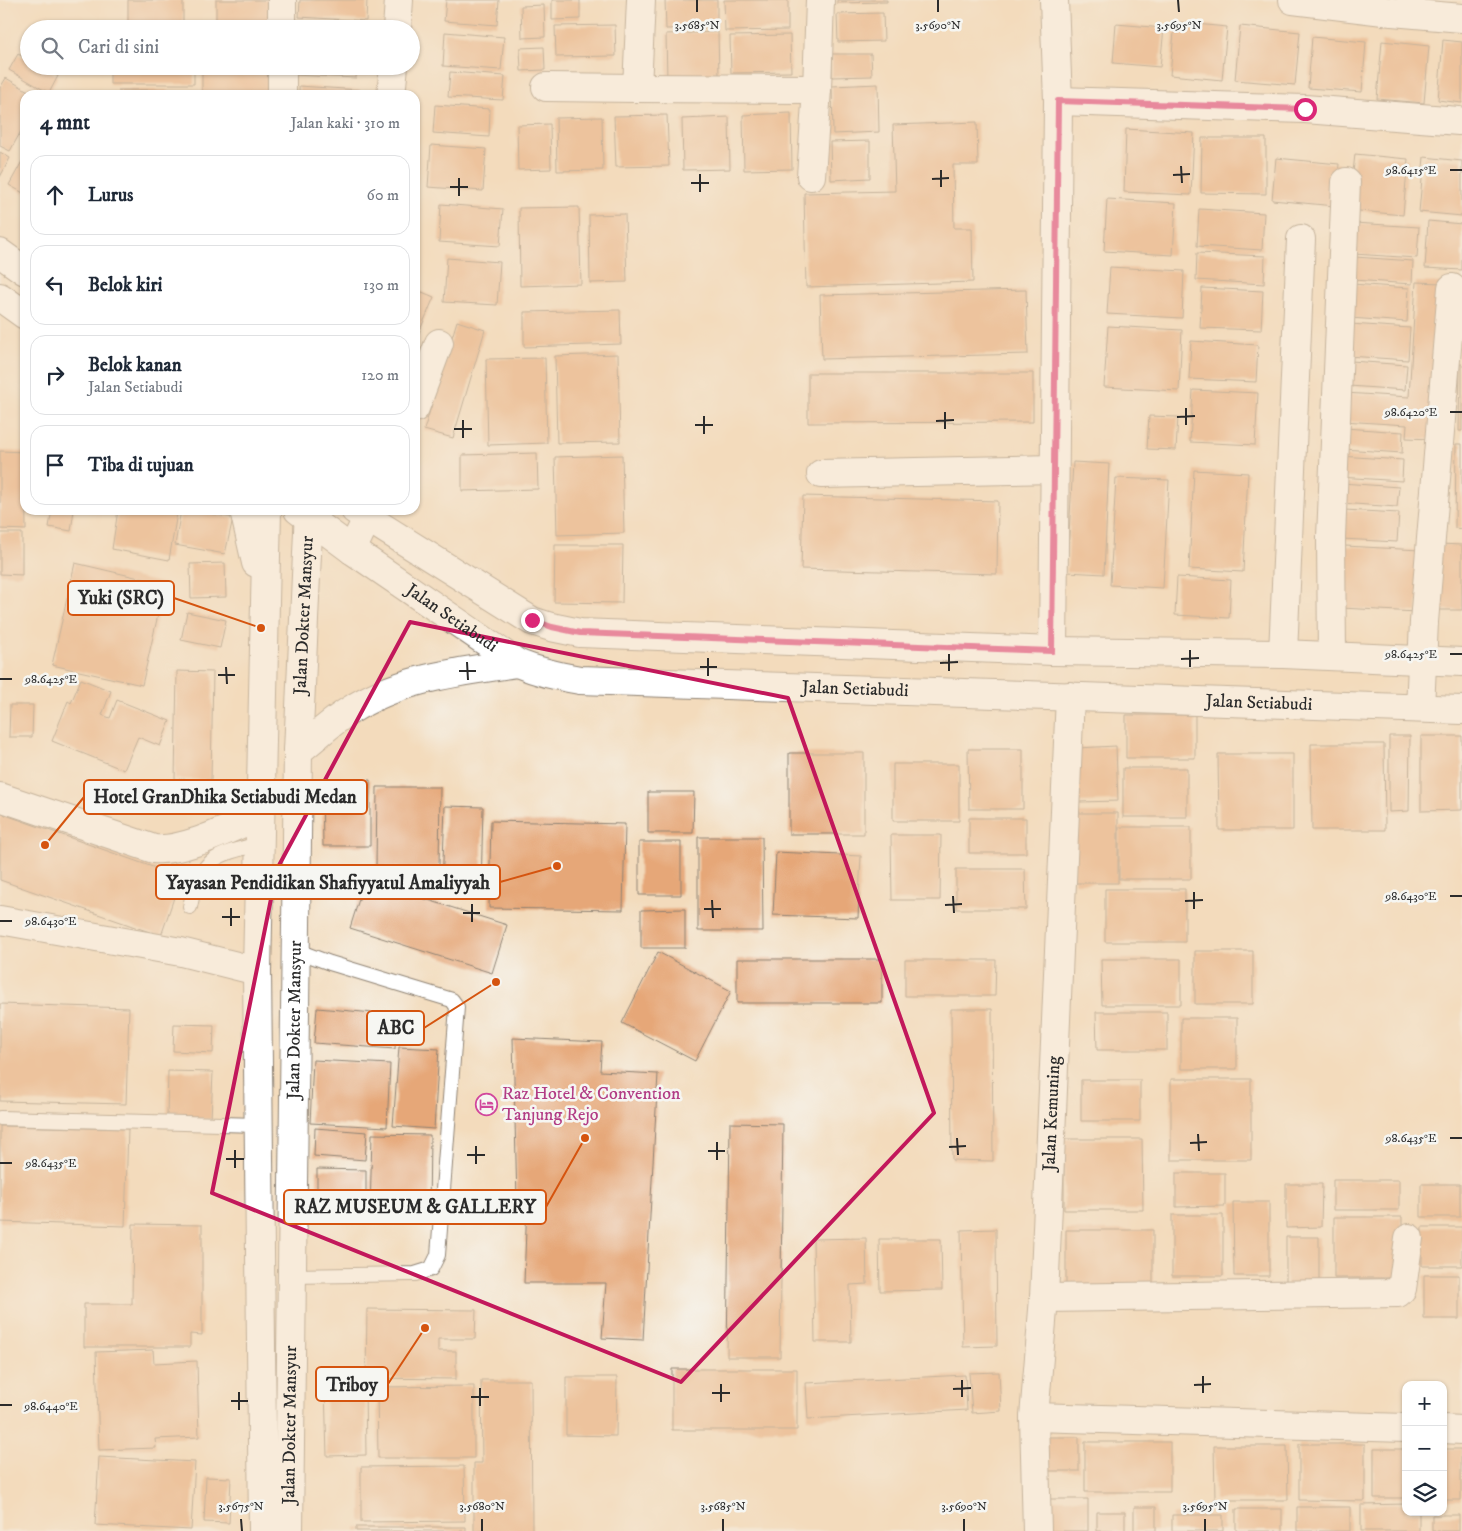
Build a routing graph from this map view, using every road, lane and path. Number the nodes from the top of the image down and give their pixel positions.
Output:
1 (282, 0) edge
2 (399, 0) edge
3 (641, 0) edge
4 (820, 0) edge
5 (1054, 0) edge
6 (1293, 0) edge
7 (1392, 6) edge
8 (1462, 18) edge
9 (282, 20) edge
10 (398, 20) edge
11 (282, 75) edge
12 (393, 75) edge
13 (546, 87) dead end
14 (638, 88) junction
15 (817, 89) junction
16 (282, 90) edge
17 (392, 90) edge
18 (1058, 101) junction
19 (1459, 121) dead end
20 (810, 176) dead end
21 (1346, 182) dead end
22 (1301, 239) dead end
23 (0, 253) edge
24 (20, 267) edge
25 (1452, 288) dead end
26 (0, 297) edge
27 (20, 311) edge
28 (439, 343) dead end
29 (420, 394) edge
30 (1054, 469) junction
31 (821, 474) dead end
32 (245, 515) edge
33 (268, 515) edge
34 (305, 515) edge
35 (308, 515) edge
36 (364, 515) edge
37 (368, 515) edge
38 (352, 550) junction
39 (265, 603) junction
40 (1052, 651) junction
41 (1283, 654) junction
42 (1332, 656) junction
43 (1422, 660) junction
44 (1462, 662) edge
45 (517, 663) junction
46 (1070, 696) junction
47 (1420, 708) junction
48 (1462, 710) edge
49 (298, 751) junction
50 (0, 797) edge
51 (259, 816) junction
52 (259, 844) junction
53 (190, 907) dead end
54 (0, 920) edge
55 (295, 950) junction
56 (257, 970) junction
57 (0, 1118) edge
58 (258, 1125) junction
59 (1409, 1238) dead end
60 (292, 1276) junction
61 (1044, 1298) junction
62 (261, 1398) junction
63 (290, 1398) junction
64 (1034, 1417) junction
65 (1402, 1428) edge
66 (1447, 1429) edge
67 (1462, 1430) edge
68 (263, 1531) edge
69 (289, 1531) edge
70 (1037, 1531) edge

1 - 9 street
2 - 10 street
3 - 14 street
4 - 15 street
5 - 18 street
6 - 7 street
7 - 8 street
11 - 16 street
12 - 17 street
13 - 14 street
14 - 15 street
15 - 20 street
18 - 19 street
18 - 30 street
21 - 42 street
22 - 41 street
23 - 24 street
25 - 43 street
26 - 27 street
28 - 29 street
30 - 31 street
30 - 40 street
32 - 39 street
33 - 39 street, Jalan Dokter Mansyur
34 - 49 street, Jalan Dokter Mansyur
35 - 38 street, Jalan Setiabudi
36 - 38 street
37 - 40 street
38 - 45 street, Jalan Setiabudi
39 - 51 street, Jalan Dokter Mansyur
40 - 41 street
41 - 42 street
42 - 43 street
43 - 44 street
43 - 47 street
45 - 46 street, Jalan Setiabudi
45 - 49 street
46 - 47 street, Jalan Setiabudi
46 - 61 street, Jalan Kemuning
47 - 48 street, Jalan Setiabudi
49 - 55 street, Jalan Dokter Mansyur
50 - 51 street
51 - 52 street, Jalan Dokter Mansyur
52 - 53 lane
52 - 56 street, Jalan Dokter Mansyur
54 - 56 street
55 - 60 street, Jalan Dokter Mansyur
55 - 60 lane
56 - 58 street, Jalan Dokter Mansyur
57 - 58 lane
58 - 62 street, Jalan Dokter Mansyur
59 - 61 street
60 - 63 street, Jalan Dokter Mansyur
61 - 64 street, Jalan Kemuning
62 - 63 street
62 - 68 street, Jalan Dokter Mansyur
63 - 69 street, Jalan Dokter Mansyur
64 - 65 street
64 - 70 street, Jalan Kemuning
66 - 67 street

